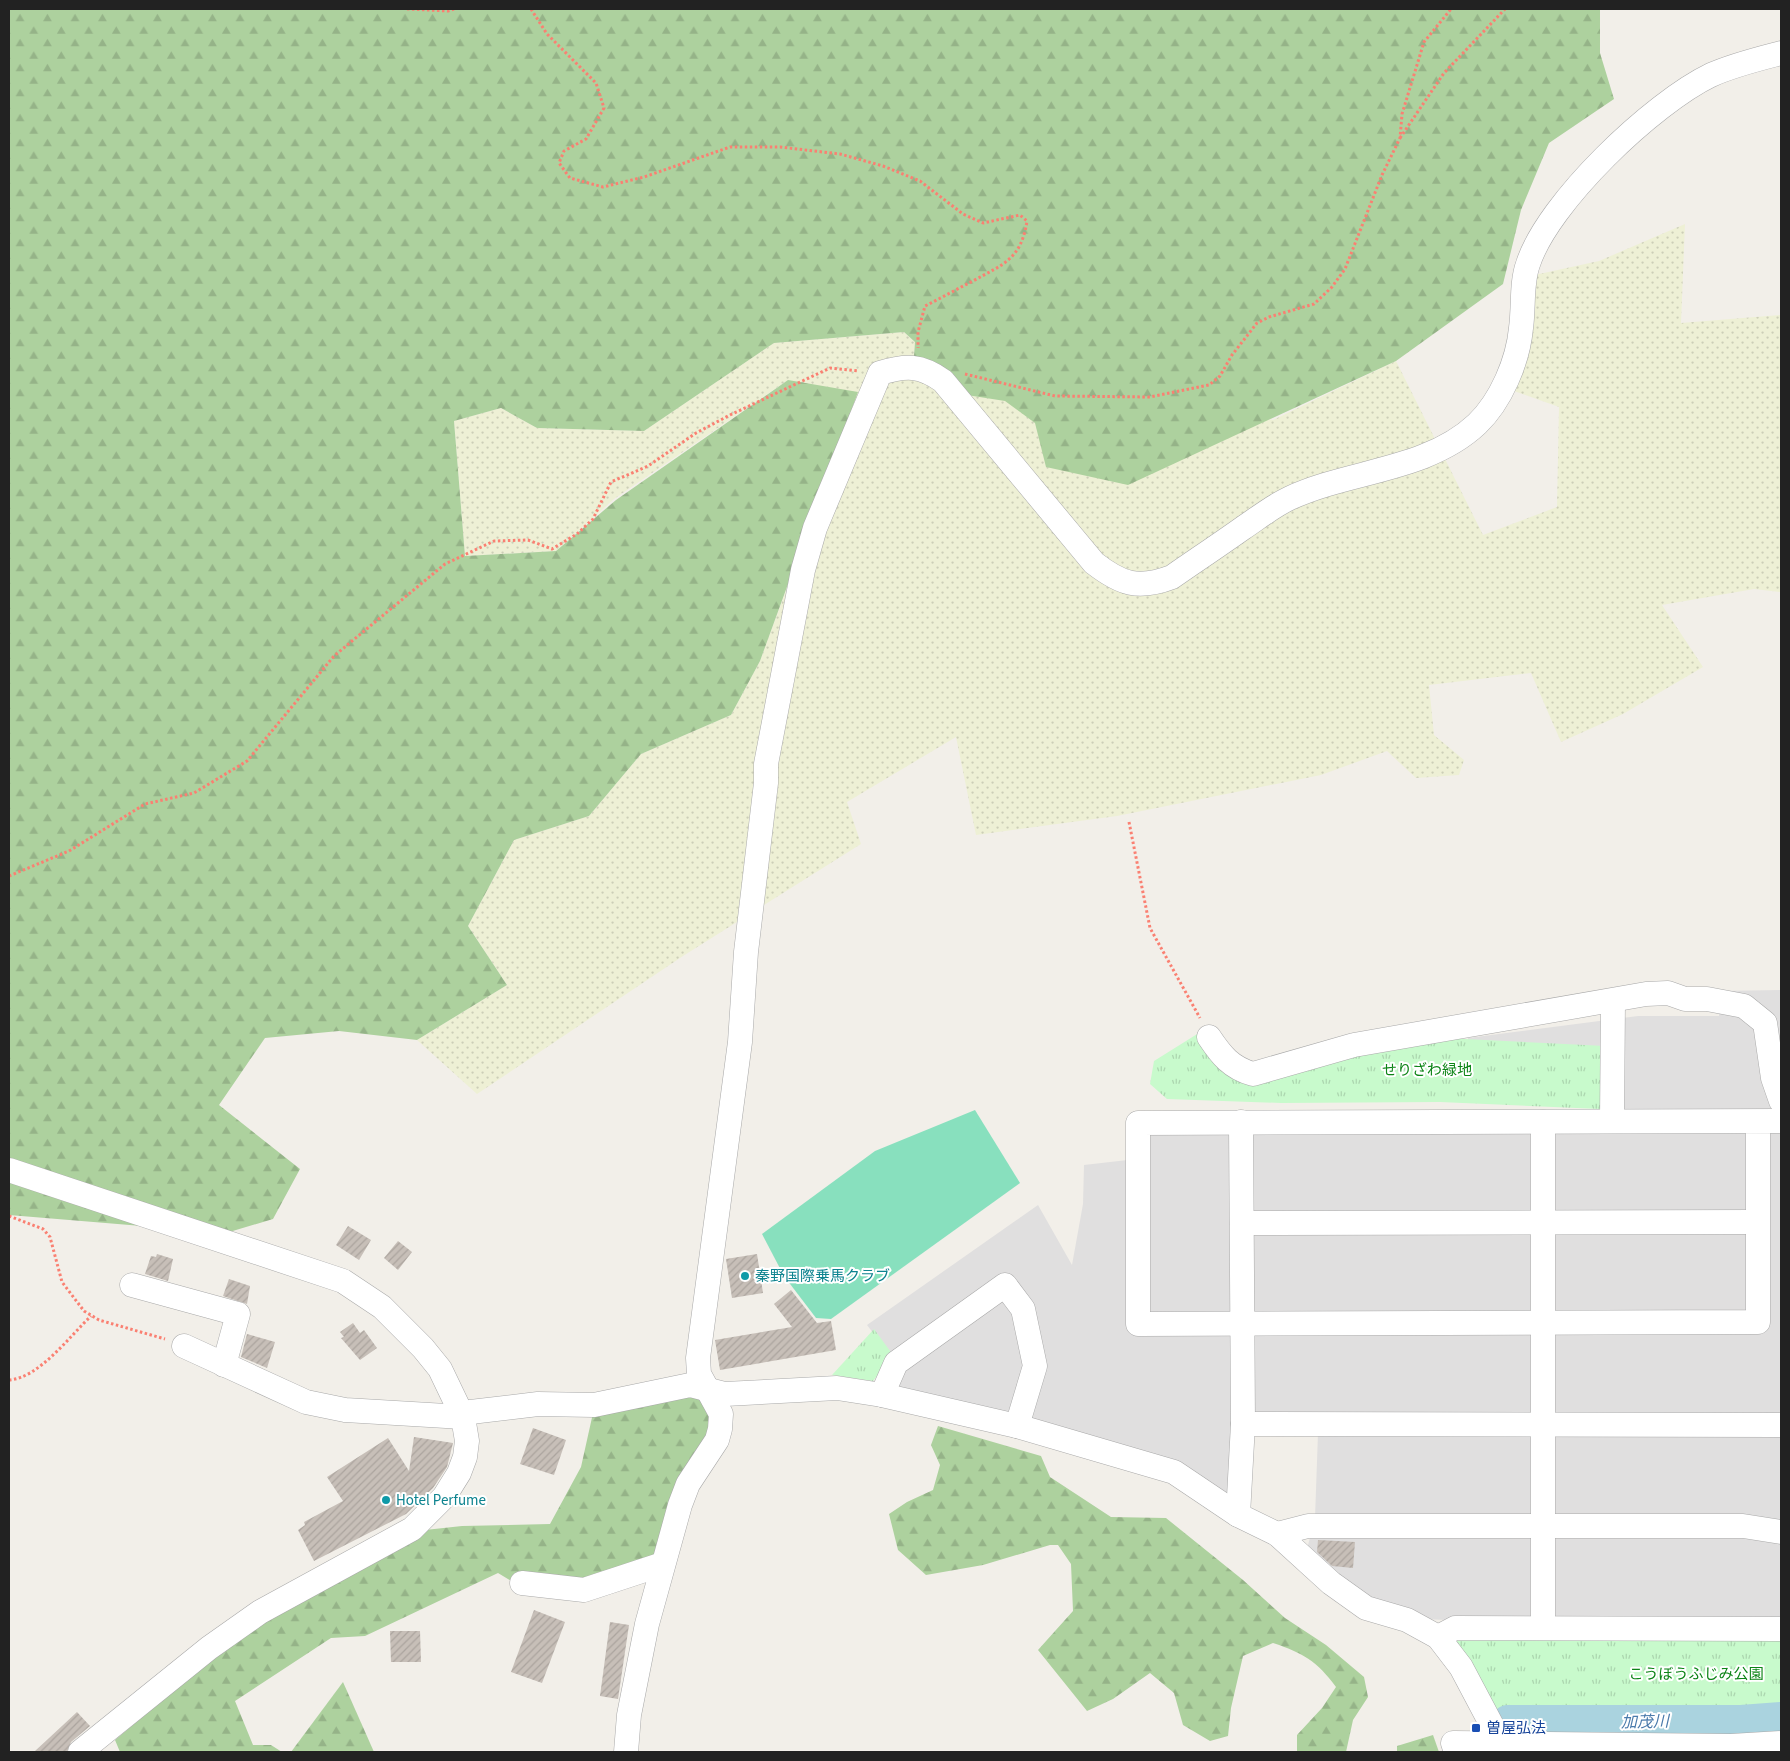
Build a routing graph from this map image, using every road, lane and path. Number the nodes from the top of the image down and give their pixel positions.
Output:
1 (406, 9) edge
2 (454, 9) edge
3 (531, 9) edge
4 (1451, 9) edge
5 (1505, 9) edge
6 (1781, 53) edge
7 (1400, 138) junction
8 (923, 369) junction
9 (880, 374) junction
10 (1129, 822) dead end
11 (9, 876) edge
12 (1613, 1001) junction
13 (1209, 1037) joint
14 (1781, 1100) edge
15 (1612, 1121) junction
16 (1781, 1121) edge
17 (1240, 1122) junction
18 (1543, 1122) junction
19 (1758, 1122) junction
20 (9, 1170) edge
21 (9, 1216) edge
22 (1543, 1222) junction
23 (1757, 1222) junction
24 (1242, 1223) junction
25 (132, 1286) dead end
26 (90, 1316) junction
27 (1544, 1322) junction
28 (1241, 1325) junction
29 (184, 1346) joint
30 (224, 1365) junction
31 (9, 1380) edge
32 (709, 1390) junction
33 (882, 1395) junction
34 (463, 1415) junction
35 (1243, 1424) junction
36 (1544, 1425) junction
37 (1781, 1425) edge
38 (1017, 1426) junction
39 (1238, 1515) junction
40 (1544, 1526) junction
41 (1781, 1532) edge
42 (1277, 1534) junction
43 (663, 1564) junction
44 (522, 1583) dead end
45 (1543, 1626) junction
46 (1781, 1628) edge
47 (1438, 1636) junction
48 (1781, 1744) edge
49 (1500, 1750) edge
50 (80, 1752) edge
51 (626, 1752) edge
52 (1456, 1752) edge

1 - 2 path
3 - 8 path
4 - 7 path
5 - 7 path
6 - 8 street
7 - 8 path
8 - 9 street
9 - 11 path
9 - 32 street
10 - 13 path
12 - 13 street
12 - 14 street
12 - 15 street
15 - 18 street
15 - 19 street
16 - 19 street
17 - 18 street
17 - 24 street
17 - 28 street
18 - 22 street
19 - 23 street
20 - 34 street
21 - 26 path
22 - 23 street
22 - 24 street
22 - 27 street
23 - 27 street
24 - 28 street
25 - 30 street
26 - 29 path
26 - 31 path
27 - 28 street
27 - 36 street
28 - 35 street
29 - 30 street
30 - 34 street
32 - 33 street
32 - 34 street
32 - 43 street
33 - 38 street
33 - 38 street
34 - 50 street
35 - 36 street
35 - 39 street
36 - 37 street
36 - 40 street
38 - 39 street
39 - 42 street
40 - 41 street
40 - 42 street
40 - 45 street
42 - 47 street
43 - 44 street
43 - 51 street
45 - 46 street
45 - 47 street
47 - 49 street
48 - 49 street
49 - 52 street

